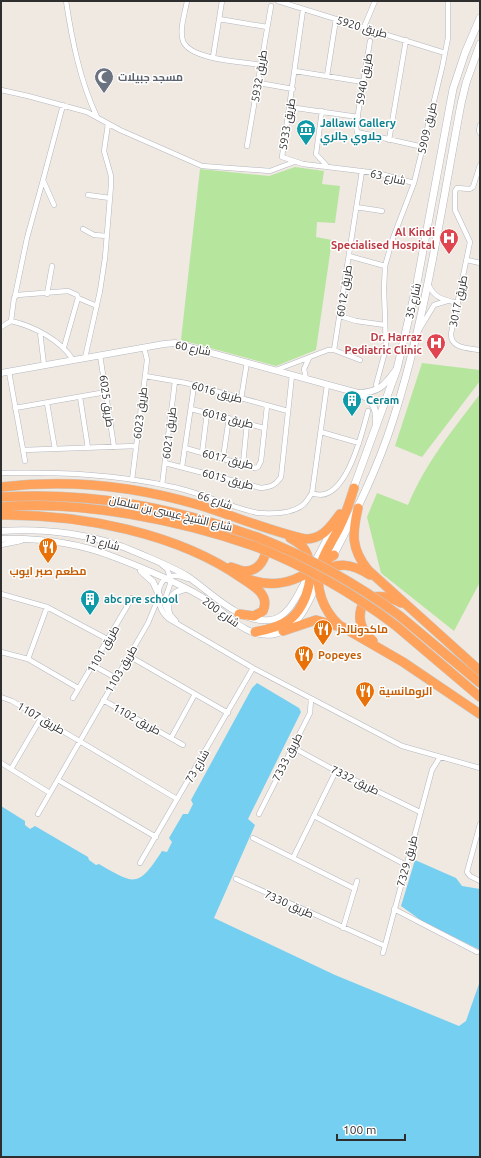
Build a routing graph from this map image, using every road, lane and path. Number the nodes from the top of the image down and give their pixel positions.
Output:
1 (66, 1) edge
2 (187, 1) edge
3 (222, 1) edge
4 (278, 1) edge
5 (375, 1) edge
6 (445, 1) edge
7 (448, 1) edge
8 (290, 3) edge
9 (271, 6) dead end
10 (303, 10) junction
11 (480, 18) edge
12 (219, 19) junction
13 (336, 19) junction
14 (267, 27) junction
15 (364, 27) junction
16 (406, 40) junction
17 (370, 41) dead end
18 (480, 44) edge
19 (444, 52) junction
20 (213, 57) junction
21 (262, 65) junction
22 (295, 72) junction
23 (327, 76) junction
24 (364, 82) junction
25 (259, 83) junction
26 (293, 88) junction
27 (3, 90) edge
28 (63, 105) junction
29 (289, 107) junction
30 (322, 111) junction
31 (96, 117) junction
32 (358, 117) junction
33 (108, 124) junction
34 (480, 125) edge
35 (479, 132) edge
36 (389, 140) junction
37 (247, 146) dead end
38 (423, 147) junction
39 (294, 162) junction
40 (480, 165) edge
41 (326, 166) junction
42 (362, 171) junction
43 (43, 180) junction
44 (414, 183) junction
45 (88, 195) dead end
46 (110, 198) junction
47 (54, 205) dead end
48 (356, 207) junction
49 (382, 211) dead end
50 (83, 229) dead end
51 (107, 236) junction
52 (349, 256) junction
53 (467, 260) junction
54 (480, 263) edge
55 (52, 266) dead end
56 (385, 266) junction
57 (428, 283) junction
58 (47, 294) junction
59 (15, 296) junction
60 (78, 298) junction
61 (447, 301) junction
62 (458, 303) junction
63 (97, 306) junction
64 (340, 316) junction
65 (11, 321) junction
66 (385, 325) junction
67 (1, 327) edge
68 (419, 330) junction
69 (40, 332) junction
70 (64, 347) junction
71 (144, 347) junction
72 (334, 350) junction
73 (480, 350) edge
74 (100, 355) junction
75 (85, 358) junction
76 (309, 358) junction
77 (73, 360) junction
78 (360, 360) dead end
79 (247, 362) junction
80 (44, 365) junction
81 (396, 369) junction
82 (276, 370) junction
83 (9, 372) junction
84 (1, 373) edge
85 (292, 375) junction
86 (145, 376) junction
87 (306, 379) junction
88 (175, 381) junction
89 (328, 384) junction
90 (376, 385) dead end
91 (194, 386) junction
92 (106, 392) junction
93 (358, 393) junction
94 (80, 396) junction
95 (241, 399) junction
96 (47, 402) junction
97 (267, 406) junction
98 (14, 408) junction
99 (191, 409) junction
100 (368, 411) dead end
101 (288, 412) junction
102 (207, 413) junction
103 (229, 418) junction
104 (247, 424) junction
105 (264, 428) junction
106 (376, 429) junction
107 (321, 432) junction
108 (359, 443) junction
109 (136, 446) junction
110 (114, 447) junction
111 (88, 448) junction
112 (185, 448) junction
113 (55, 449) junction
114 (23, 450) junction
115 (202, 453) junction
116 (224, 458) junction
117 (25, 461) dead end
118 (165, 463) junction
119 (243, 464) junction
120 (182, 467) junction
121 (1, 473) edge
122 (132, 480) junction
123 (162, 485) junction
124 (1, 487) edge
125 (354, 488) junction
126 (312, 493) junction
127 (1, 497) edge
128 (1, 507) edge
129 (358, 508) junction
130 (340, 514) junction
131 (1, 515) edge
132 (230, 515) junction
133 (265, 528) junction
134 (1, 531) edge
135 (1, 544) edge
136 (91, 549) junction
137 (334, 555) joint
138 (217, 563) junction
139 (161, 564) junction
140 (238, 575) junction
141 (315, 575) junction
142 (169, 579) junction
143 (379, 581) junction
144 (195, 582) junction
145 (185, 588) junction
146 (1, 594) edge
147 (159, 595) junction
148 (132, 598) dead end
149 (47, 607) junction
150 (169, 613) junction
151 (239, 614) junction
152 (423, 620) junction
153 (180, 626) junction
154 (283, 631) junction
155 (255, 632) junction
156 (349, 632) junction
157 (109, 640) junction
158 (1, 652) edge
159 (387, 652) junction
160 (129, 656) junction
161 (28, 659) junction
162 (94, 666) junction
163 (253, 668) junction
164 (480, 671) edge
165 (116, 678) junction
166 (480, 683) edge
167 (78, 688) junction
168 (195, 694) junction
169 (1, 697) edge
170 (480, 697) edge
171 (73, 698) dead end
172 (311, 698) junction
173 (103, 700) junction
174 (319, 703) junction
175 (228, 713) junction
176 (310, 713) junction
177 (480, 714) edge
178 (41, 718) junction
179 (171, 738) junction
180 (80, 741) junction
181 (183, 745) dead end
182 (292, 747) junction
183 (430, 755) junction
184 (440, 757) junction
185 (1, 763) edge
186 (480, 768) edge
187 (11, 769) junction
188 (432, 770) junction
189 (336, 771) junction
190 (58, 780) junction
191 (50, 793) junction
192 (177, 799) junction
193 (420, 812) junction
194 (38, 814) dead end
195 (258, 814) dead end
196 (314, 816) junction
197 (480, 824) edge
198 (479, 831) edge
199 (156, 837) junction
200 (252, 838) dead end
201 (293, 858) junction
202 (140, 863) dead end
203 (406, 865) junction
204 (236, 880) dead end
205 (357, 881) dead end
206 (480, 881) edge
207 (355, 889) junction
208 (394, 909) junction
209 (343, 928) junction
210 (385, 946) junction
211 (477, 952) dead end
212 (383, 953) dead end

1 - 31 street
2 - 20 street
3 - 12 street
4 - 8 street, طريق 5920
5 - 15 street
6 - 19 street, طريق 5909
7 - 19 street, طريق 5909
8 - 10 street, طريق 5920
9 - 14 street, طريق 5932
10 - 13 street, طريق 5920
10 - 22 street, طريق 5933
11 - 81 main road, شارع 35
12 - 14 street
12 - 20 street
13 - 15 street, طريق 5920
13 - 23 street
14 - 21 street, طريق 5932
15 - 16 street, طريق 5920
16 - 19 street, طريق 5920
16 - 36 street
17 - 24 street, طريق 5940
18 - 57 main road, شارع 35
19 - 38 street, طريق 5909
20 - 21 street
21 - 25 street, طريق 5932
22 - 23 street
22 - 26 street, طريق 5933
23 - 24 street
24 - 32 street, طريق 5940
25 - 26 street
25 - 37 street, طريق 5932
26 - 29 street, طريق 5933
27 - 28 street
28 - 31 street
28 - 43 street
29 - 30 street
29 - 39 street, طريق 5933
30 - 32 street
30 - 41 street
31 - 33 street
32 - 36 street, طريق 5940
33 - 39 street
33 - 46 street
34 - 35 street
36 - 38 street, طريق 5940
38 - 44 street, طريق 5909
39 - 41 street, طريق 5933
40 - 53 street, طريق 3017
41 - 42 street, طريق 5933
42 - 44 street, شارع 63
42 - 48 street, طريق 6012
43 - 47 street
43 - 59 street
44 - 56 street
45 - 46 street
46 - 51 street
48 - 49 street
48 - 52 street, طريق 6012
50 - 51 street
51 - 63 street
52 - 56 street
52 - 64 street, طريق 6012
53 - 54 street, طريق 3017
53 - 62 street, طريق 3017
55 - 58 street
56 - 66 street
57 - 61 street
57 - 68 main road, شارع 35
58 - 59 street
58 - 60 street
59 - 65 street
60 - 63 street
60 - 70 street
61 - 62 street
61 - 68 street
62 - 73 street, طريق 3017
63 - 75 street
64 - 66 street
64 - 72 street, طريق 6012
65 - 67 street
65 - 69 street
66 - 90 street
68 - 129 main road, شارع 35
69 - 70 street
69 - 80 street
70 - 77 street
71 - 74 street, شارع 60
71 - 79 street, شارع 60
71 - 86 street, طريق 6023
72 - 76 street
72 - 78 street
74 - 75 street, شارع 60
74 - 92 street, طريق 6025
75 - 77 street, شارع 60
76 - 82 street
76 - 87 street
77 - 80 street, شارع 60
79 - 82 street, شارع 60
79 - 95 street
80 - 83 street, شارع 60
81 - 93 street
81 - 106 main road, شارع 35
82 - 85 street, شارع 60
83 - 84 street, شارع 60
83 - 98 street
85 - 87 street, شارع 60
85 - 101 street, طريق 6015
86 - 88 street, طريق 6016
86 - 109 street, طريق 6023
87 - 89 street, شارع 60
88 - 91 street, طريق 6016
88 - 118 street, طريق 6021
89 - 93 street, شارع 60
89 - 107 street
91 - 95 street, طريق 6016
91 - 99 street
92 - 94 street
92 - 110 street, طريق 6025
93 - 106 street
94 - 96 street
94 - 111 street
95 - 97 street, طريق 6016
96 - 98 street
96 - 113 street
97 - 101 street, طريق 6016
97 - 105 street, طريق 6017
98 - 114 street
99 - 102 street, طريق 6018
99 - 112 street
100 - 108 street
101 - 120 street, طريق 6015
102 - 103 street, طريق 6018
102 - 115 street
103 - 104 street, طريق 6018
103 - 116 street
104 - 105 street, طريق 6018
104 - 119 street
105 - 119 street, طريق 6017
106 - 125 main road, شارع 35
107 - 108 street
107 - 126 street
108 - 126 street
109 - 110 street
109 - 122 street, طريق 6023
110 - 111 street
111 - 113 street
112 - 115 street, طريق 6017
112 - 120 street
113 - 114 street
114 - 117 street
115 - 116 street, طريق 6017
116 - 119 street, طريق 6017
118 - 120 street, طريق 6015
118 - 123 street, طريق 6021
121 - 122 street, شارع 66
122 - 123 street, شارع 66
123 - 126 street, شارع 66
124 - 132 highway
125 - 130 main road, شارع 35
125 - 141 highway
127 - 166 highway, شارع الشيخ عيسى بن سلمان, bridge
128 - 170 highway, شارع الشيخ عيسى بن سلمان, bridge
129 - 137 main road, شارع 35
129 - 143 highway
130 - 133 highway
130 - 141 main road, شارع 35
131 - 138 highway
132 - 133 highway
132 - 138 highway
133 - 141 highway
134 - 139 street, شارع 13
135 - 136 street, شارع 13
136 - 142 street, شارع 13
136 - 147 street
137 - 141 highway
138 - 140 highway
139 - 142 street, شارع 200
139 - 144 street, شارع 13
140 - 141 highway
140 - 151 highway
141 - 143 highway
141 - 151 street, شارع 200
141 - 154 street
141 - 155 highway
141 - 156 highway
142 - 144 street, شارع 200
142 - 145 street, شارع 200
142 - 147 street
142 - 150 street
143 - 152 highway
144 - 151 street, شارع 200
145 - 150 street
145 - 155 street, شارع 200
146 - 149 street
147 - 153 street
147 - 160 street, طريق 1103
148 - 157 street, طريق 1101
149 - 157 street
149 - 161 street
150 - 153 street
152 - 159 highway
152 - 164 highway
153 - 163 street
154 - 155 street, شارع 200
154 - 156 highway
156 - 159 highway
157 - 162 street, طريق 1101
158 - 161 street
159 - 177 highway
160 - 165 street, طريق 1103
160 - 168 street
161 - 167 street
162 - 165 street
162 - 167 street, طريق 1101
163 - 172 street
163 - 175 street, شارع 73
165 - 173 street, طريق 1103
167 - 171 street, طريق 1101
168 - 175 street
168 - 179 street, طريق 1102
169 - 178 street, طريق 1107
172 - 174 street
172 - 176 street, طريق 7333
173 - 179 street, طريق 1102
173 - 180 street, طريق 1103
174 - 176 street
174 - 183 street
175 - 192 street, شارع 73
176 - 182 street, طريق 7333
178 - 180 street, طريق 1107
178 - 187 street
179 - 181 street, طريق 1102
180 - 190 street, طريق 1103
180 - 192 street
182 - 189 street, طريق 7332
182 - 195 street, طريق 7333
183 - 184 street
183 - 188 street, طريق 7329
184 - 186 street
184 - 188 street, طريق 7329
185 - 187 street
187 - 191 street
188 - 193 street, طريق 7329
189 - 193 street, طريق 7332
189 - 196 street
190 - 191 street, طريق 1103
190 - 199 street
191 - 194 street, طريق 1103
192 - 199 street, شارع 73
193 - 203 street, طريق 7329
196 - 201 street
196 - 203 street
197 - 198 street
198 - 206 street
199 - 202 street, شارع 73
200 - 201 street
201 - 207 street
203 - 208 street, طريق 7329
204 - 209 street, طريق 7330
205 - 207 street
207 - 209 street
208 - 210 street, طريق 7329
208 - 211 street
209 - 210 street, طريق 7330
210 - 212 street, طريق 7329

